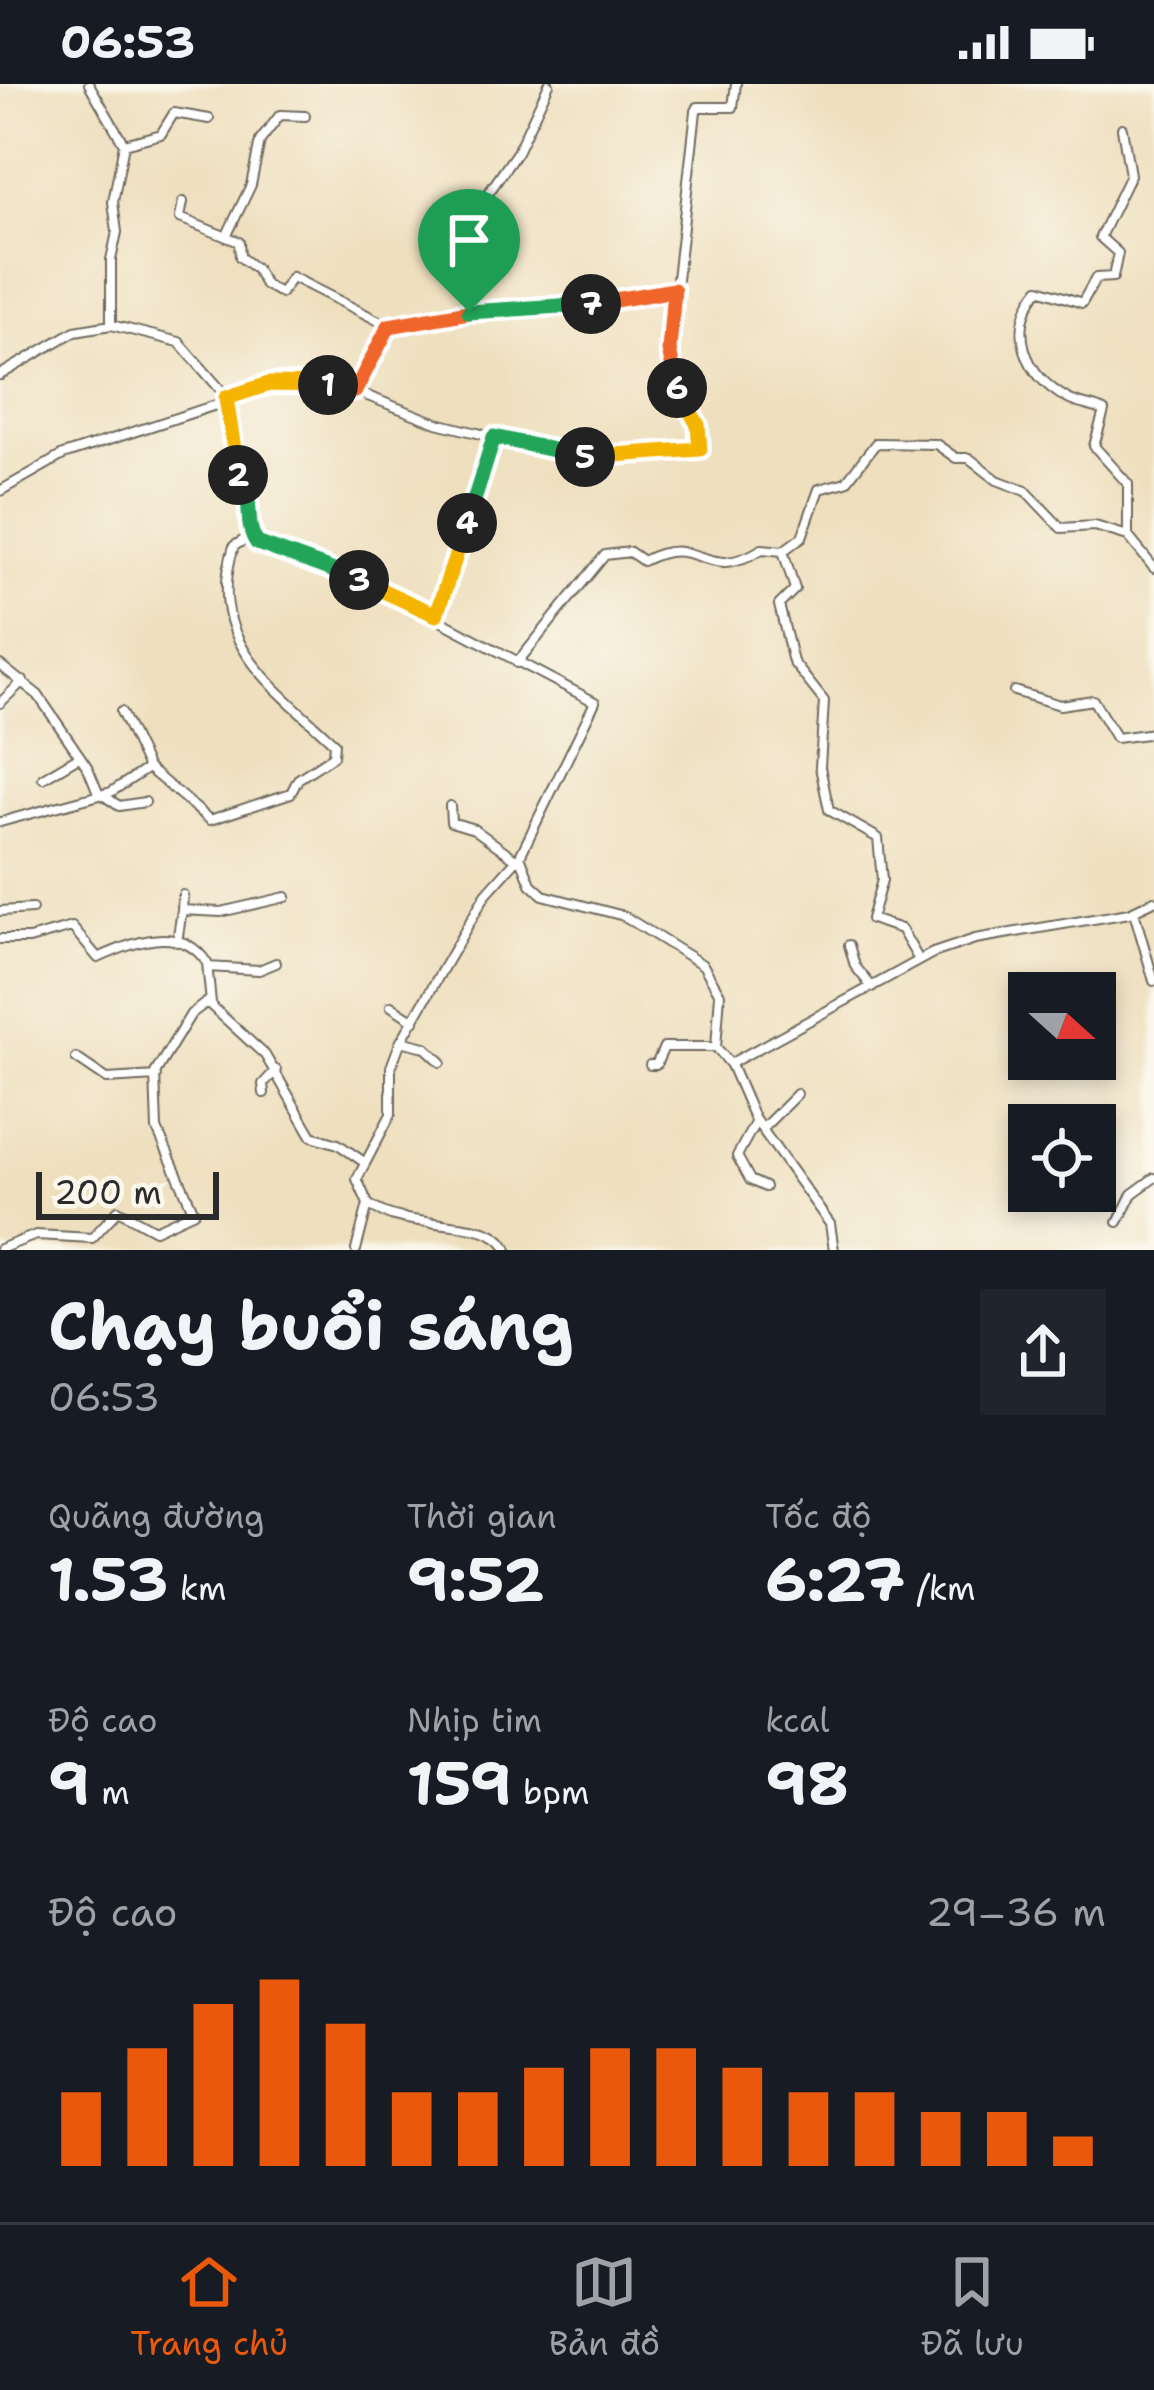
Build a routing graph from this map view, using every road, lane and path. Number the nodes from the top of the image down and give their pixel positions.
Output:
1 (89, 84) edge
2 (549, 84) edge
3 (736, 84) edge
4 (305, 116) dead end
5 (209, 119) dead end
6 (1122, 128) dead end
7 (124, 144) junction
8 (183, 202) dead end
9 (226, 237) junction
10 (674, 290) junction
11 (469, 312) junction
12 (111, 325) junction
13 (389, 326) junction
14 (0, 375) edge
15 (355, 391) junction
16 (226, 398) junction
17 (494, 437) junction
18 (0, 490) edge
19 (251, 536) junction
20 (1128, 536) junction
21 (783, 551) junction
22 (1154, 568) edge
23 (436, 615) junction
24 (517, 663) junction
25 (0, 665) edge
26 (22, 681) junction
27 (1014, 691) dead end
28 (0, 703) edge
29 (122, 712) dead end
30 (1154, 733) edge
31 (80, 757) junction
32 (148, 768) junction
33 (44, 778) dead end
34 (101, 795) junction
35 (145, 802) dead end
36 (450, 806) dead end
37 (0, 822) edge
38 (518, 858) junction
39 (183, 895) dead end
40 (286, 897) dead end
41 (1154, 901) edge
42 (32, 909) dead end
43 (182, 910) junction
44 (0, 911) edge
45 (1134, 912) junction
46 (0, 939) edge
47 (177, 942) junction
48 (849, 945) dead end
49 (919, 960) junction
50 (276, 962) dead end
51 (208, 967) junction
52 (1154, 981) edge
53 (872, 987) junction
54 (211, 1003) junction
55 (391, 1006) dead end
56 (414, 1021) junction
57 (401, 1041) junction
58 (716, 1047) junction
59 (76, 1058) dead end
60 (441, 1062) dead end
61 (650, 1065) dead end
62 (731, 1065) junction
63 (275, 1070) junction
64 (156, 1076) junction
65 (264, 1093) dead end
66 (797, 1094) dead end
67 (759, 1125) junction
68 (364, 1162) junction
69 (1154, 1178) edge
70 (765, 1187) dead end
71 (368, 1204) junction
72 (1118, 1222) dead end
73 (0, 1249) edge
74 (356, 1250) edge
75 (507, 1250) edge
76 (834, 1250) edge

1 - 7 street
2 - 11 street
3 - 10 street
4 - 9 street
5 - 7 street
6 - 20 street
7 - 12 street
8 - 9 street
9 - 13 street
10 - 11 street
10 - 17 street
11 - 13 street
12 - 14 street
12 - 16 street
13 - 15 street
15 - 16 street
15 - 17 street
16 - 18 street
16 - 19 street
17 - 23 street
19 - 23 street
19 - 32 street
20 - 21 street
20 - 22 street
21 - 24 street
21 - 49 street
23 - 24 street
24 - 38 street
25 - 26 street
26 - 28 street
26 - 31 street
27 - 30 street
29 - 32 street
31 - 33 street
31 - 34 street
32 - 34 street
34 - 35 street
34 - 37 street
36 - 38 street
38 - 56 street
38 - 58 street
39 - 43 street
40 - 43 street
41 - 45 street
42 - 44 street
43 - 47 street
45 - 49 street
45 - 52 street
46 - 47 street
47 - 51 street
48 - 53 street
49 - 53 street
50 - 51 street
51 - 54 street
53 - 62 street
54 - 63 street
54 - 64 street
55 - 56 street
56 - 57 street
57 - 60 street
57 - 68 street
58 - 61 street
58 - 62 street
59 - 64 street
62 - 67 street
63 - 65 street
63 - 68 street
64 - 73 street
66 - 67 street
67 - 70 street
67 - 76 street
68 - 71 street
69 - 72 street
71 - 74 street
71 - 75 street

